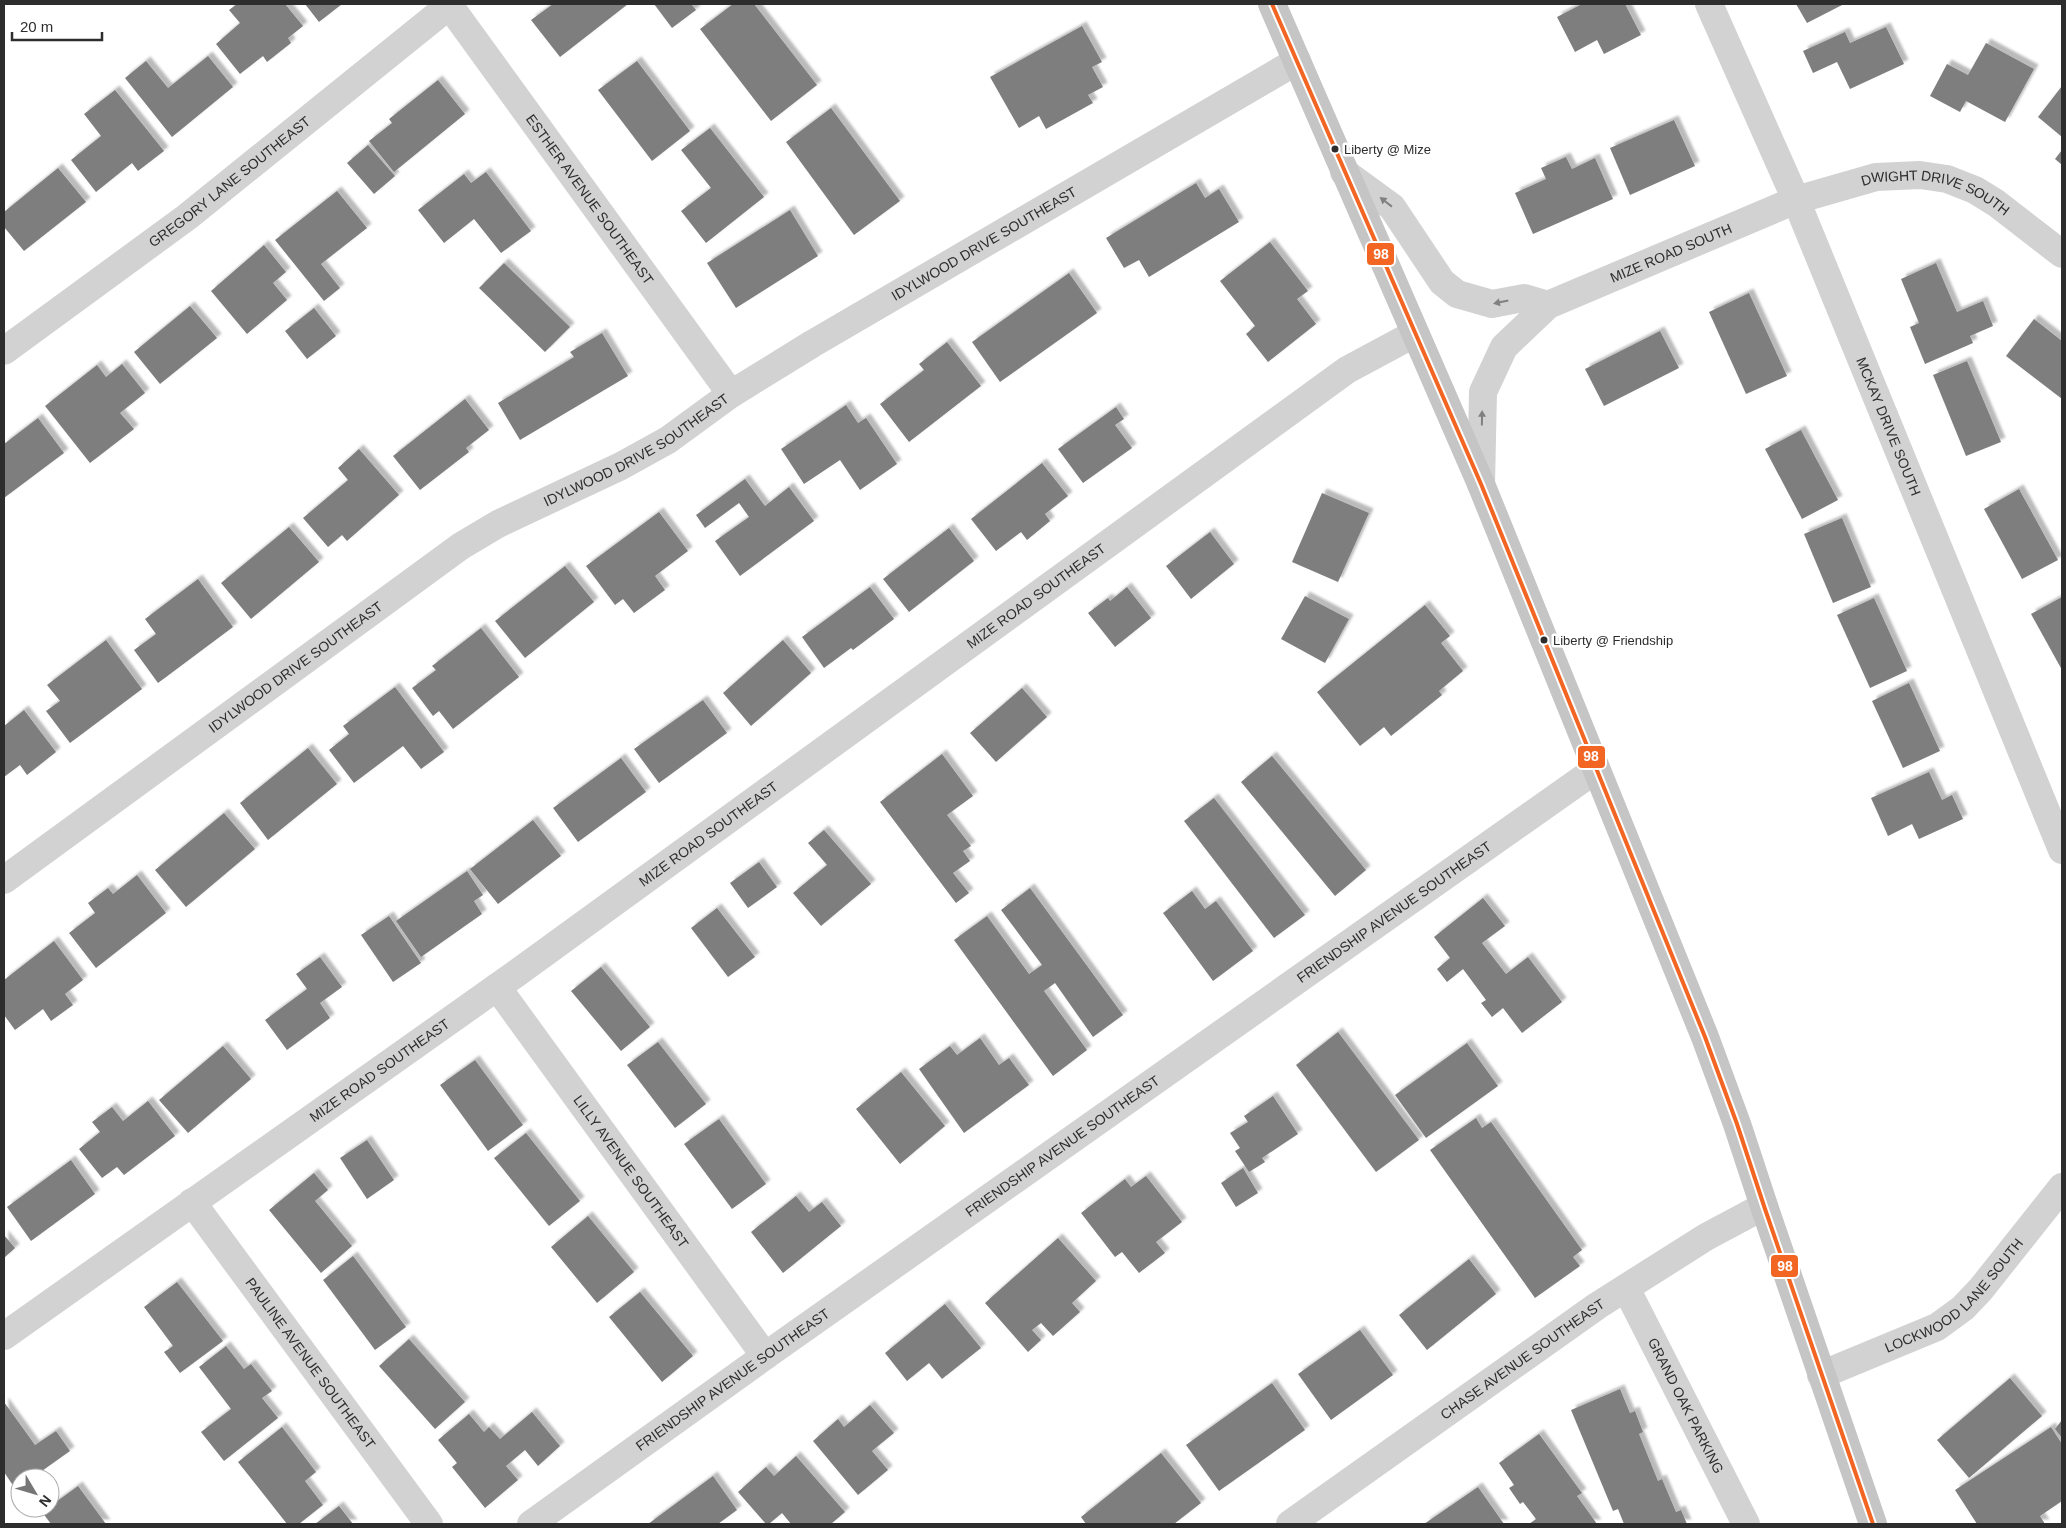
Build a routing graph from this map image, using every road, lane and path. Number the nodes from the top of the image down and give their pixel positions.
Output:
1 (450, 4) edge
2 (1272, 4) edge
3 (1709, 4) edge
4 (1297, 62) junction
5 (1344, 172) junction
6 (1796, 200) junction
7 (2062, 254) edge
8 (1548, 305) junction
9 (1414, 334) junction
10 (4, 351) edge
11 (732, 394) junction
12 (1481, 484) junction
13 (1595, 770) junction
14 (2062, 850) edge
15 (4, 880) edge
16 (498, 986) junction
17 (2062, 1186) edge
18 (192, 1202) junction
19 (1764, 1206) junction
20 (1626, 1288) junction
21 (4, 1336) edge
22 (764, 1356) junction
23 (1821, 1375) junction
24 (429, 1524) edge
25 (531, 1524) edge
26 (1290, 1524) edge
27 (1746, 1524) edge
28 (1873, 1524) edge

1 - 10 street, GREGORY LANE SOUTHEAST
1 - 11 street, ESTHER AVENUE SOUTHEAST
2 - 4 main road
3 - 6 street, MCKAY DRIVE SOUTH
4 - 5 main road
4 - 11 street, IDYLWOOD DRIVE SOUTHEAST
8 -> 5 street
5 - 9 main road
6 - 7 street, DWIGHT DRIVE SOUTH
6 - 8 street, MIZE ROAD SOUTH
6 - 14 street, MCKAY DRIVE SOUTH
12 -> 8 street, MIZE ROAD SOUTH
9 - 12 main road
9 - 16 street, MIZE ROAD SOUTHEAST
11 - 15 street, IDYLWOOD DRIVE SOUTHEAST
12 - 13 main road
13 - 19 main road
13 - 22 street, FRIENDSHIP AVENUE SOUTHEAST
16 - 18 street, MIZE ROAD SOUTHEAST
16 - 22 street, LILLY AVENUE SOUTHEAST
17 - 23 street, LOCKWOOD LANE SOUTH
18 - 21 street, MIZE ROAD SOUTHEAST
18 - 24 street, PAULINE AVENUE SOUTHEAST
19 - 20 street, CHASE AVENUE SOUTHEAST
19 - 23 main road
20 - 26 street, CHASE AVENUE SOUTHEAST
20 - 27 street, GRAND OAK PARKING
22 - 25 street, FRIENDSHIP AVENUE SOUTHEAST
23 - 28 main road

